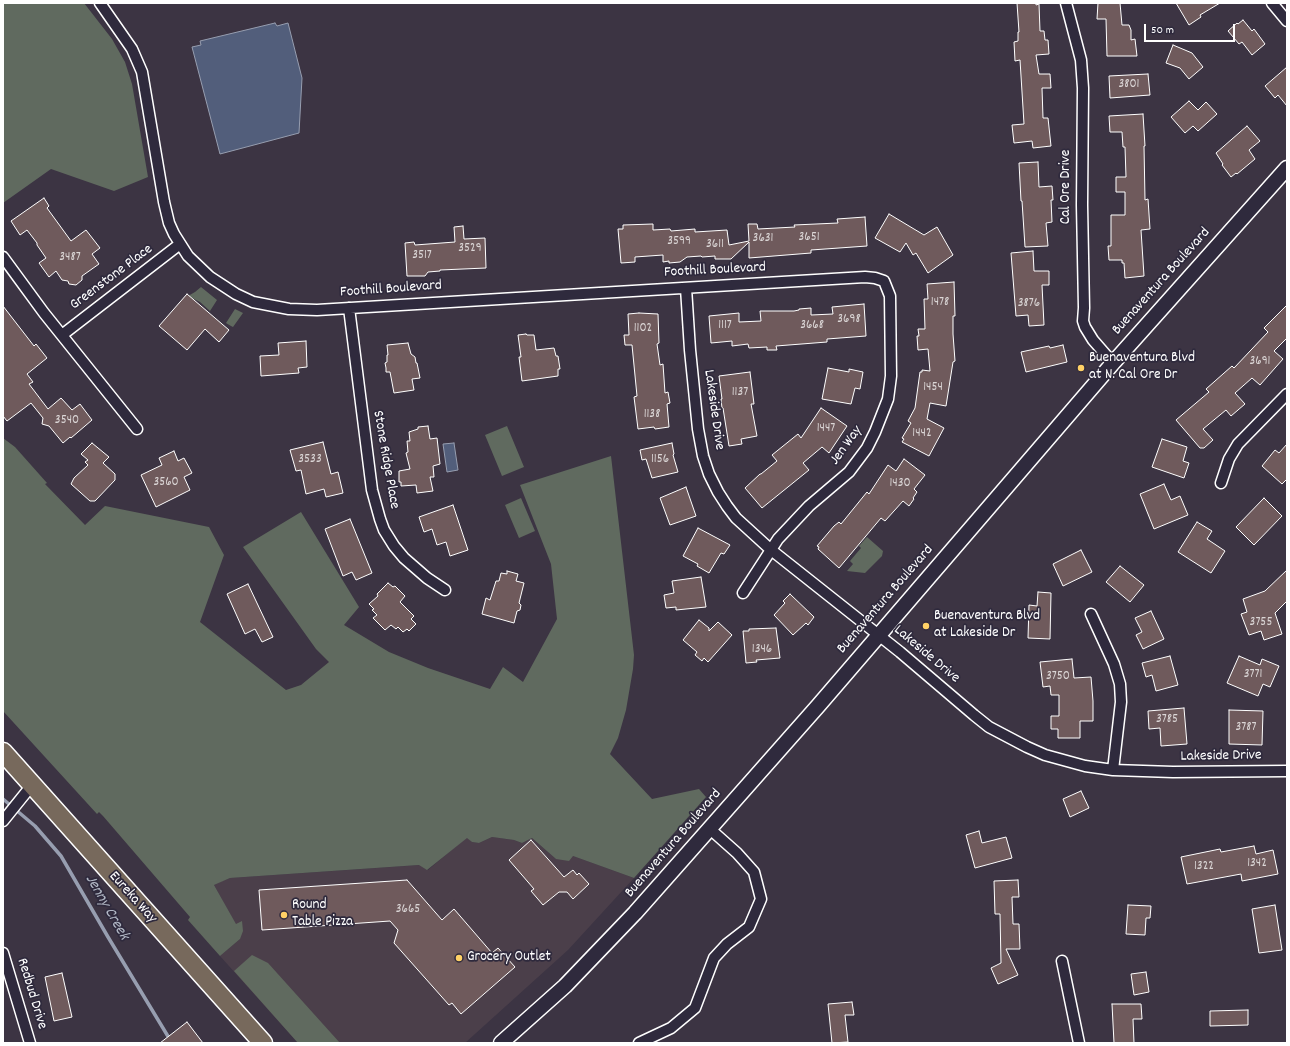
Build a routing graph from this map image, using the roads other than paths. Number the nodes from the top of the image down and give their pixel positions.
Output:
1 (100, 3) edge
2 (1066, 3) edge
3 (1272, 3) edge
4 (1287, 21) edge
5 (1287, 168) edge
6 (180, 244) junction
7 (3, 257) edge
8 (884, 281) joint
9 (686, 288) junction
10 (349, 308) junction
11 (62, 335) junction
12 (1113, 363) junction
13 (1286, 398) edge
14 (137, 429) dead end
15 (1221, 483) dead end
16 (770, 548) junction
17 (445, 590) dead end
18 (743, 593) dead end
19 (1091, 614) dead end
20 (878, 635) junction
21 (3, 752) edge
22 (1113, 770) junction
23 (1287, 771) edge
24 (32, 785) junction
25 (3, 821) edge
26 (710, 829) junction
27 (3, 953) edge
28 (1062, 961) dead end
29 (30, 1043) edge
30 (263, 1043) edge
31 (501, 1043) edge
32 (639, 1043) edge
33 (1079, 1043) edge

1 - 6 street, Foothill Boulevard
2 - 12 street, Cal Ore Drive
3 - 4 street
5 - 12 main road, Buenaventura Boulevard
6 - 10 street, Foothill Boulevard
6 - 11 street, Greenstone Place
7 - 11 street
8 - 9 street, Foothill Boulevard
8 - 16 street, Jen Way
9 - 10 street, Foothill Boulevard
9 - 16 street, Lakeside Drive
10 - 17 street, Stone Ridge Place
11 - 14 street
12 - 20 main road, Buenaventura Boulevard
13 - 15 street
16 - 18 street, Jen Way
16 - 20 street, Lakeside Drive
19 - 22 street
20 - 22 street, Lakeside Drive
20 - 26 main road, Buenaventura Boulevard
21 - 24 highway, Eureka Way
22 - 23 street, Lakeside Drive
24 - 25 street
24 - 30 highway, Eureka Way
26 - 31 main road, Buenaventura Boulevard
26 - 32 street
27 - 29 street, Redbud Drive
28 - 33 street

